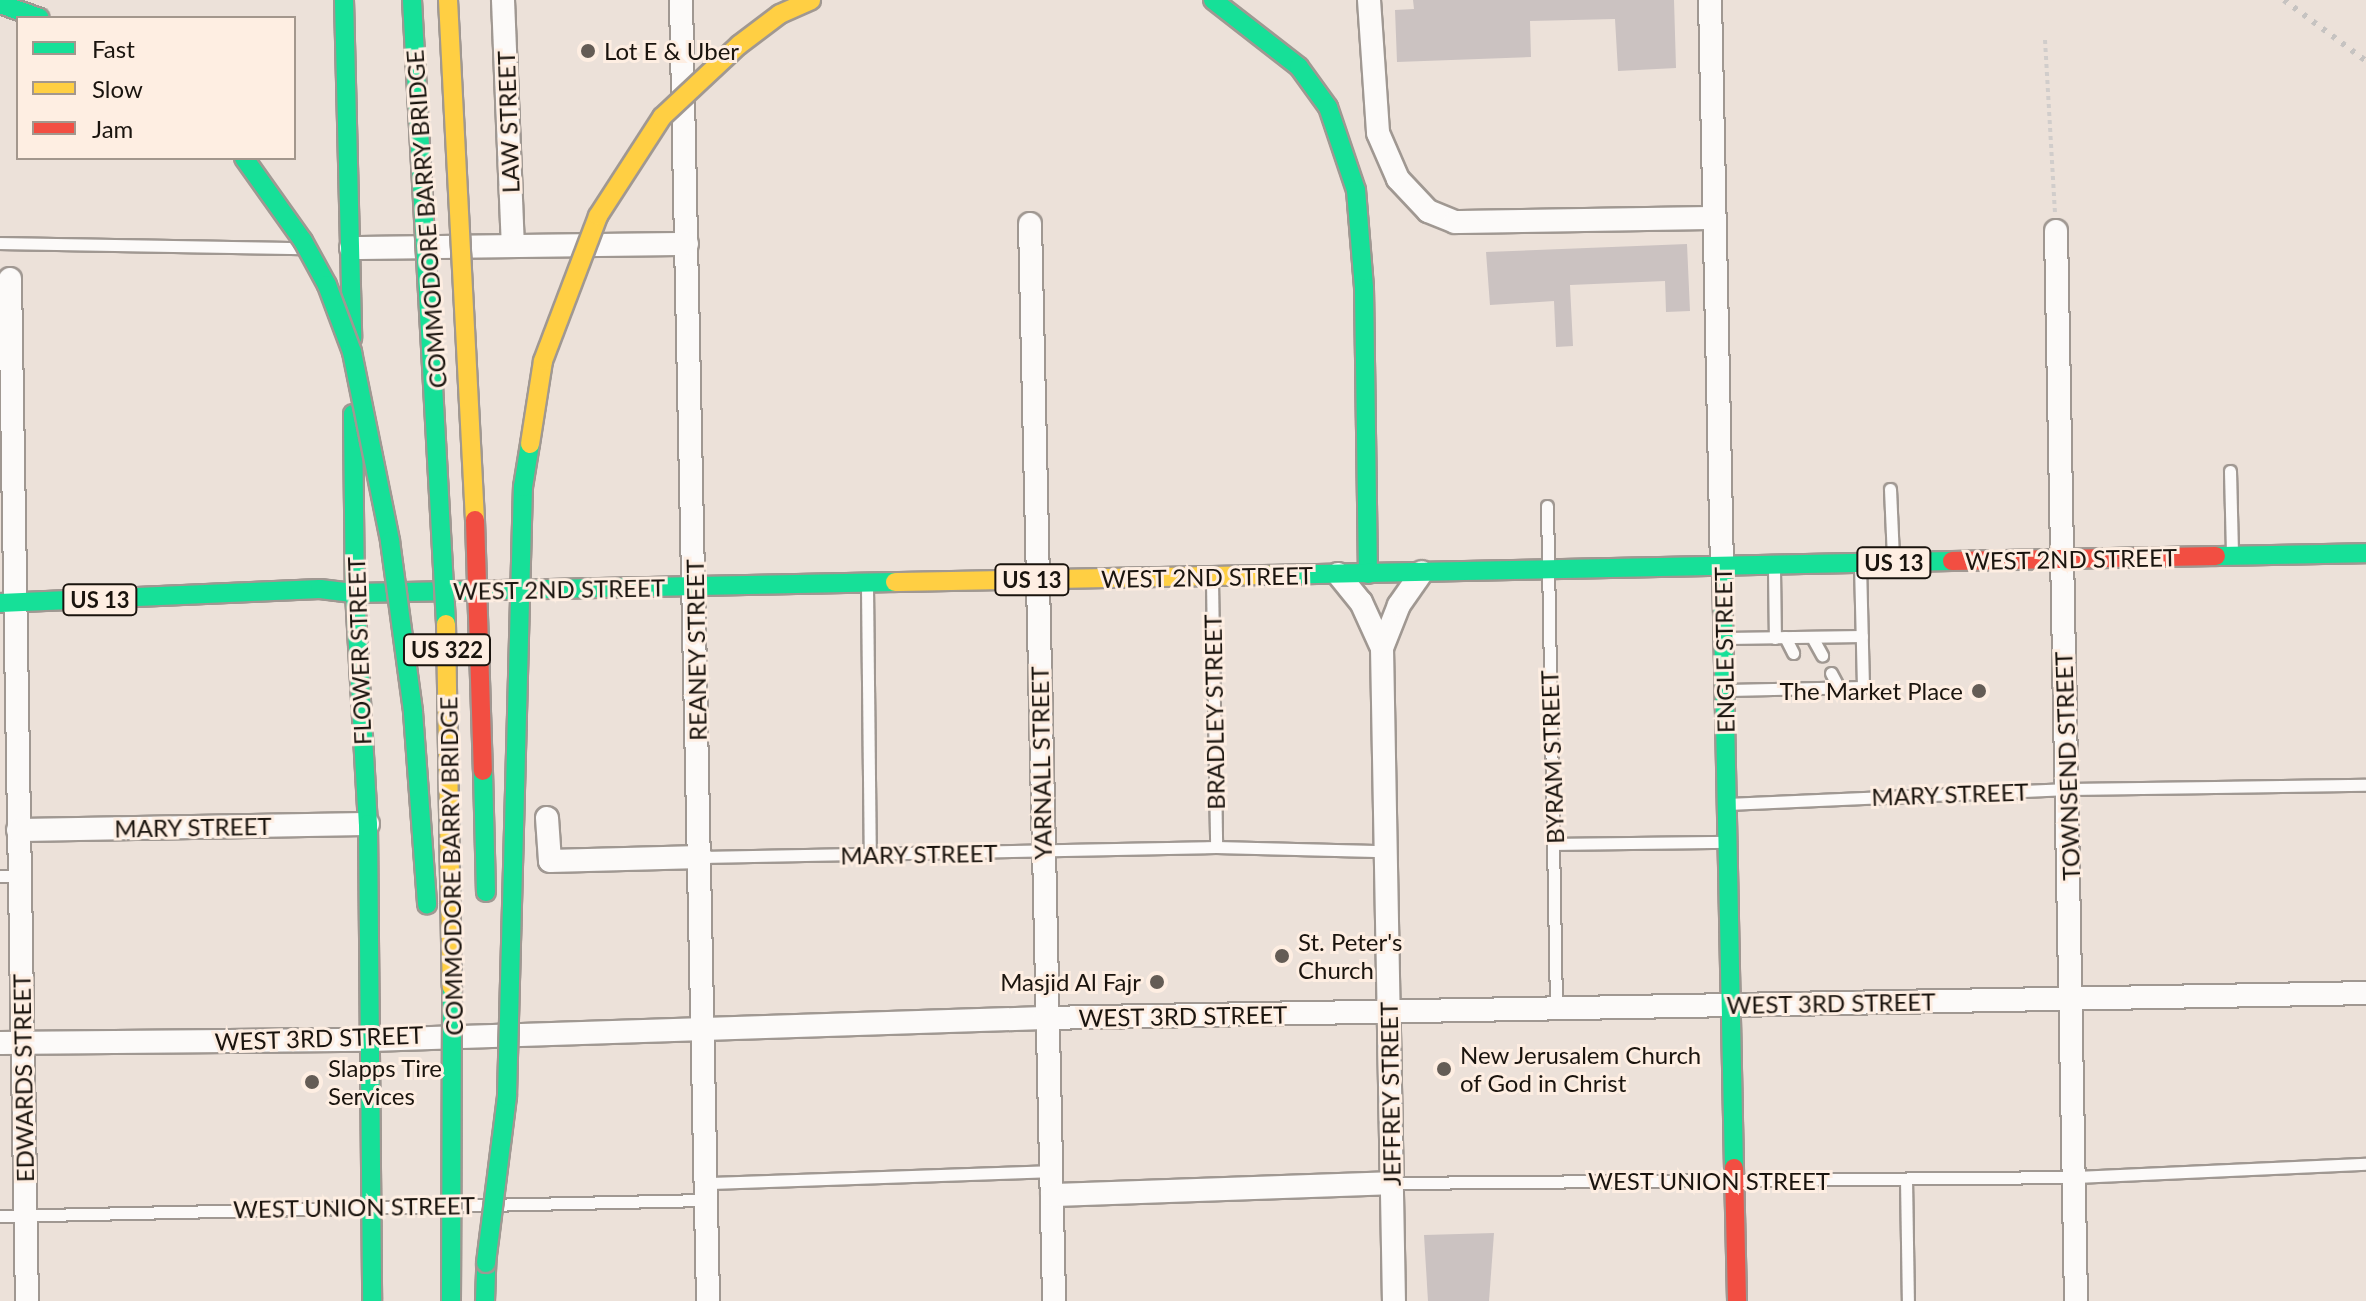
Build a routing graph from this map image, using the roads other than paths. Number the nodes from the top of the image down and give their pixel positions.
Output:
1 (344, 0) edge
2 (412, 0) edge
3 (448, 0) edge
4 (503, 0) edge
5 (681, 0) edge
6 (811, 0) edge
7 (1213, 0) edge
8 (1369, 0) edge
9 (1710, 0) edge
10 (0, 4) edge
11 (34, 16) edge
12 (245, 160) edge
13 (1714, 218) junction
14 (1030, 224) dead end
15 (2056, 231) road end
16 (0, 243) edge
17 (513, 244) junction
18 (687, 244) junction
19 (321, 248) dead end
20 (344, 248) junction
21 (10, 279) dead end
22 (2230, 471) dead end
23 (1890, 489) dead end
24 (1547, 506) dead end
25 (2366, 553) edge
26 (2232, 556) junction
27 (2061, 559) junction
28 (1860, 563) junction
29 (1893, 563) junction
30 (1774, 565) junction
31 (1722, 566) junction
32 (1547, 570) junction
33 (1422, 572) junction
34 (1338, 574) junction
35 (1368, 574) junction
36 (1212, 577) junction
37 (1037, 580) junction
38 (866, 583) junction
39 (695, 586) junction
40 (355, 593) junction
41 (6, 602) edge
42 (1862, 636) junction
43 (1812, 637) junction
44 (1723, 638) junction
45 (1780, 638) junction
46 (1382, 648) junction
47 (1793, 653) dead end
48 (1822, 655) dead end
49 (1831, 673) dead end
50 (1803, 676) dead end
51 (1810, 688) junction
52 (1839, 688) junction
53 (1725, 690) junction
54 (2366, 785) edge
55 (2069, 789) junction
56 (1727, 804) junction
57 (547, 818) dead end
58 (368, 824) junction
59 (18, 830) junction
60 (1728, 842) junction
61 (1555, 844) junction
62 (1216, 847) junction
63 (1385, 851) junction
64 (1043, 852) junction
65 (870, 854) junction
66 (701, 857) junction
67 (10, 876) edge
68 (486, 917) dead end
69 (427, 920) dead end
70 (2366, 993) edge
71 (2072, 999) junction
72 (1731, 1005) junction
73 (487, 1009) dead end
74 (1556, 1009) junction
75 (430, 1012) dead end
76 (1388, 1012) junction
77 (1044, 1018) junction
78 (706, 1029) junction
79 (370, 1040) junction
80 (11, 1042) edge
81 (2366, 1164) edge
82 (1050, 1171) junction
83 (2076, 1177) junction
84 (1906, 1179) junction
85 (1734, 1181) junction
86 (1392, 1183) junction
87 (709, 1192) junction
88 (1052, 1195) junction
89 (367, 1206) junction
90 (24, 1215) junction
91 (0, 1216) edge
92 (486, 1263) junction
93 (27, 1301) edge
94 (372, 1301) edge
95 (442, 1301) edge
96 (451, 1301) edge
97 (485, 1301) edge
98 (708, 1301) edge
99 (1054, 1301) edge
100 (1394, 1301) edge
101 (1737, 1301) edge
102 (1908, 1301) edge
103 (2076, 1301) edge

1 - 20 main road, FLOWER STREET
2 - 96 main road, COMMODORE BARRY BRIDGE / US 322, bridge
3 - 68 main road, COMMODORE BARRY BRIDGE / US 322, bridge
4 - 17 street, LAW STREET
5 - 18 street, REANEY STREET
6 - 92 main road, bridge
7 - 35 main road
8 - 13 street
9 - 13 street, ENGLE STREET
10 - 11 main road
12 - 69 main road, bridge
13 - 31 street, ENGLE STREET
14 - 37 street, YARNALL STREET
15 - 27 street, TOWNSEND STREET
16 - 19 lane
17 - 18 street
17 - 20 street
18 - 39 street, REANEY STREET
20 - 40 main road, FLOWER STREET
21 - 41 street, EDWARDS STREET
22 - 26 lane
23 - 29 lane
24 - 32 lane, BYRAM STREET
25 - 26 main road, WEST 2ND STREET / US 13
26 - 27 main road, WEST 2ND STREET / US 13
27 - 29 main road, WEST 2ND STREET / US 13
27 - 55 street, TOWNSEND STREET
28 - 29 main road, WEST 2ND STREET / US 13
28 - 30 main road, WEST 2ND STREET / US 13
28 - 42 lane
30 - 31 main road, WEST 2ND STREET / US 13
30 - 45 lane
31 - 32 main road, WEST 2ND STREET / US 13
31 - 44 main road, ENGLE STREET
32 - 33 main road, WEST 2ND STREET / US 13
32 - 61 lane, BYRAM STREET
33 - 35 main road, WEST 2ND STREET / US 13
33 - 46 street
34 - 35 main road, WEST 2ND STREET / US 13
34 - 36 main road, WEST 2ND STREET / US 13
34 - 46 street
36 - 37 main road, WEST 2ND STREET / US 13
36 - 62 lane, BRADLEY STREET
37 - 38 main road, WEST 2ND STREET / US 13
37 - 64 street, YARNALL STREET
38 - 39 main road, WEST 2ND STREET / US 13
38 - 65 lane
39 - 40 main road, WEST 2ND STREET / US 13
39 - 66 street, REANEY STREET
40 - 41 main road, WEST 2ND STREET / US 13
40 - 58 main road, FLOWER STREET
41 - 59 street, EDWARDS STREET
42 - 43 lane
42 - 52 lane
43 - 45 lane
43 - 48 lane
44 - 45 lane
44 - 53 main road, ENGLE STREET
45 - 47 lane
46 - 63 street, JEFFREY STREET
49 - 52 lane
50 - 51 lane
51 - 52 lane
51 - 53 lane
53 - 56 main road, ENGLE STREET
54 - 55 lane, MARY STREET
55 - 56 lane, MARY STREET
55 - 71 street, TOWNSEND STREET
56 - 60 main road, ENGLE STREET
57 - 66 street, MARY STREET
58 - 59 street, MARY STREET
58 - 79 main road, FLOWER STREET
59 - 67 street, EDWARDS STREET
60 - 61 lane
60 - 72 main road, ENGLE STREET
61 - 74 lane, BYRAM STREET
62 - 63 lane, MARY STREET
62 - 64 lane, MARY STREET
63 - 76 street, JEFFREY STREET
64 - 65 lane, MARY STREET
64 - 77 street, YARNALL STREET
65 - 66 lane, MARY STREET
66 - 78 street, REANEY STREET
67 - 80 street, EDWARDS STREET
70 - 71 street, WEST 3RD STREET
71 - 72 street, WEST 3RD STREET
71 - 83 street, TOWNSEND STREET
72 - 74 street, WEST 3RD STREET
72 - 85 main road, ENGLE STREET
73 - 92 main road, COMMODORE BARRY BRIDGE, bridge
74 - 76 street, WEST 3RD STREET
75 - 95 main road
76 - 77 street, WEST 3RD STREET
76 - 86 street, JEFFREY STREET
77 - 78 street, WEST 3RD STREET
77 - 82 street, YARNALL STREET
78 - 79 street, WEST 3RD STREET
78 - 87 street, REANEY STREET
79 - 80 street, WEST 3RD STREET
79 - 89 main road, FLOWER STREET
80 - 90 street, EDWARDS STREET
81 - 83 lane, WEST UNION STREET
82 - 87 lane, WEST UNION STREET
82 - 88 street, YARNALL STREET
83 - 84 lane, WEST UNION STREET
83 - 103 street, TOWNSEND STREET
84 - 85 lane, WEST UNION STREET
84 - 102 lane
85 - 86 lane, WEST UNION STREET
85 - 101 main road, ENGLE STREET
86 - 88 street, WEST UNION STREET
86 - 100 street, JEFFREY STREET
87 - 89 lane, WEST UNION STREET
87 - 98 street, REANEY STREET
88 - 99 street, YARNALL STREET
89 - 90 lane, WEST UNION STREET
89 - 94 main road, FLOWER STREET
90 - 91 lane, WEST UNION STREET
90 - 93 street, EDWARDS STREET
92 - 97 main road, COMMODORE BARRY BRIDGE

